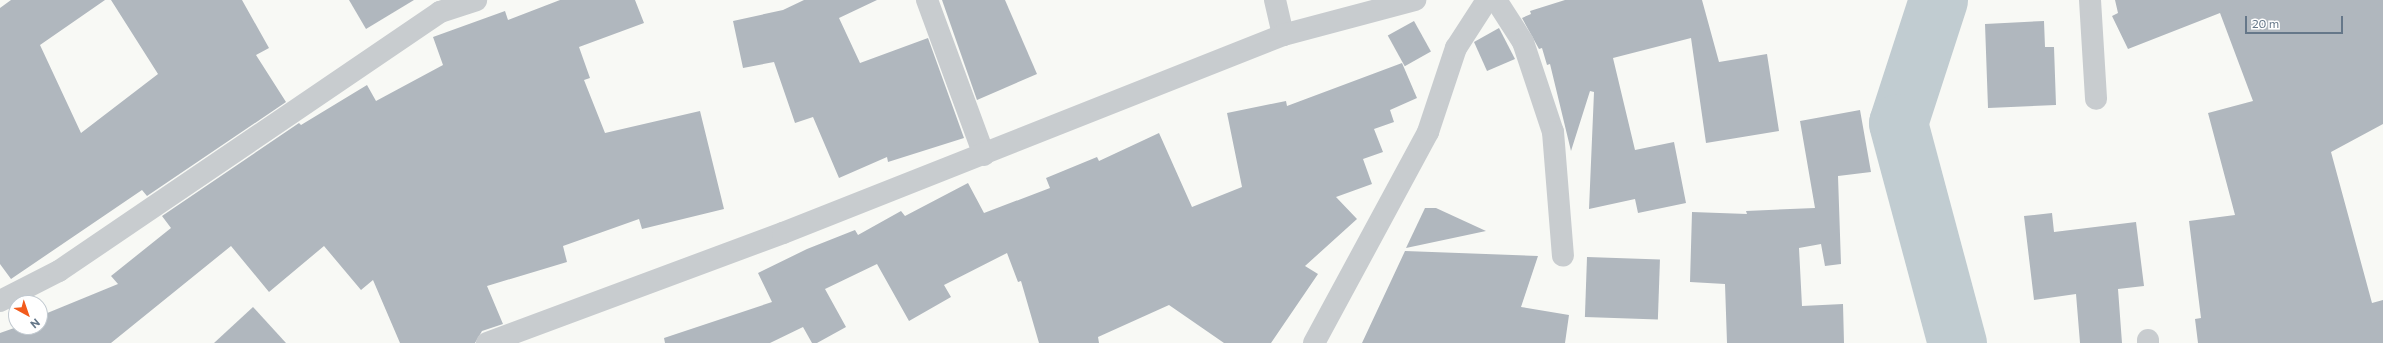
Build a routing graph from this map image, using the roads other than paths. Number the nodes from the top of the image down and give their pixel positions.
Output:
1 (476, 0) edge
2 (927, 0) edge
3 (1275, 0) edge
4 (1415, 0) edge
5 (1487, 0) edge
6 (1496, 0) edge
7 (2090, 0) edge
8 (438, 6) edge
9 (1283, 35) junction
10 (2096, 99) dead end
11 (984, 155) junction
12 (1563, 256) dead end
13 (0, 301) edge
14 (487, 343) edge
15 (1314, 343) edge

1 - 8 street
2 - 11 street
3 - 9 street
4 - 9 street
5 - 15 street
6 - 12 street
7 - 10 street
8 - 13 street
9 - 11 street
11 - 14 street

